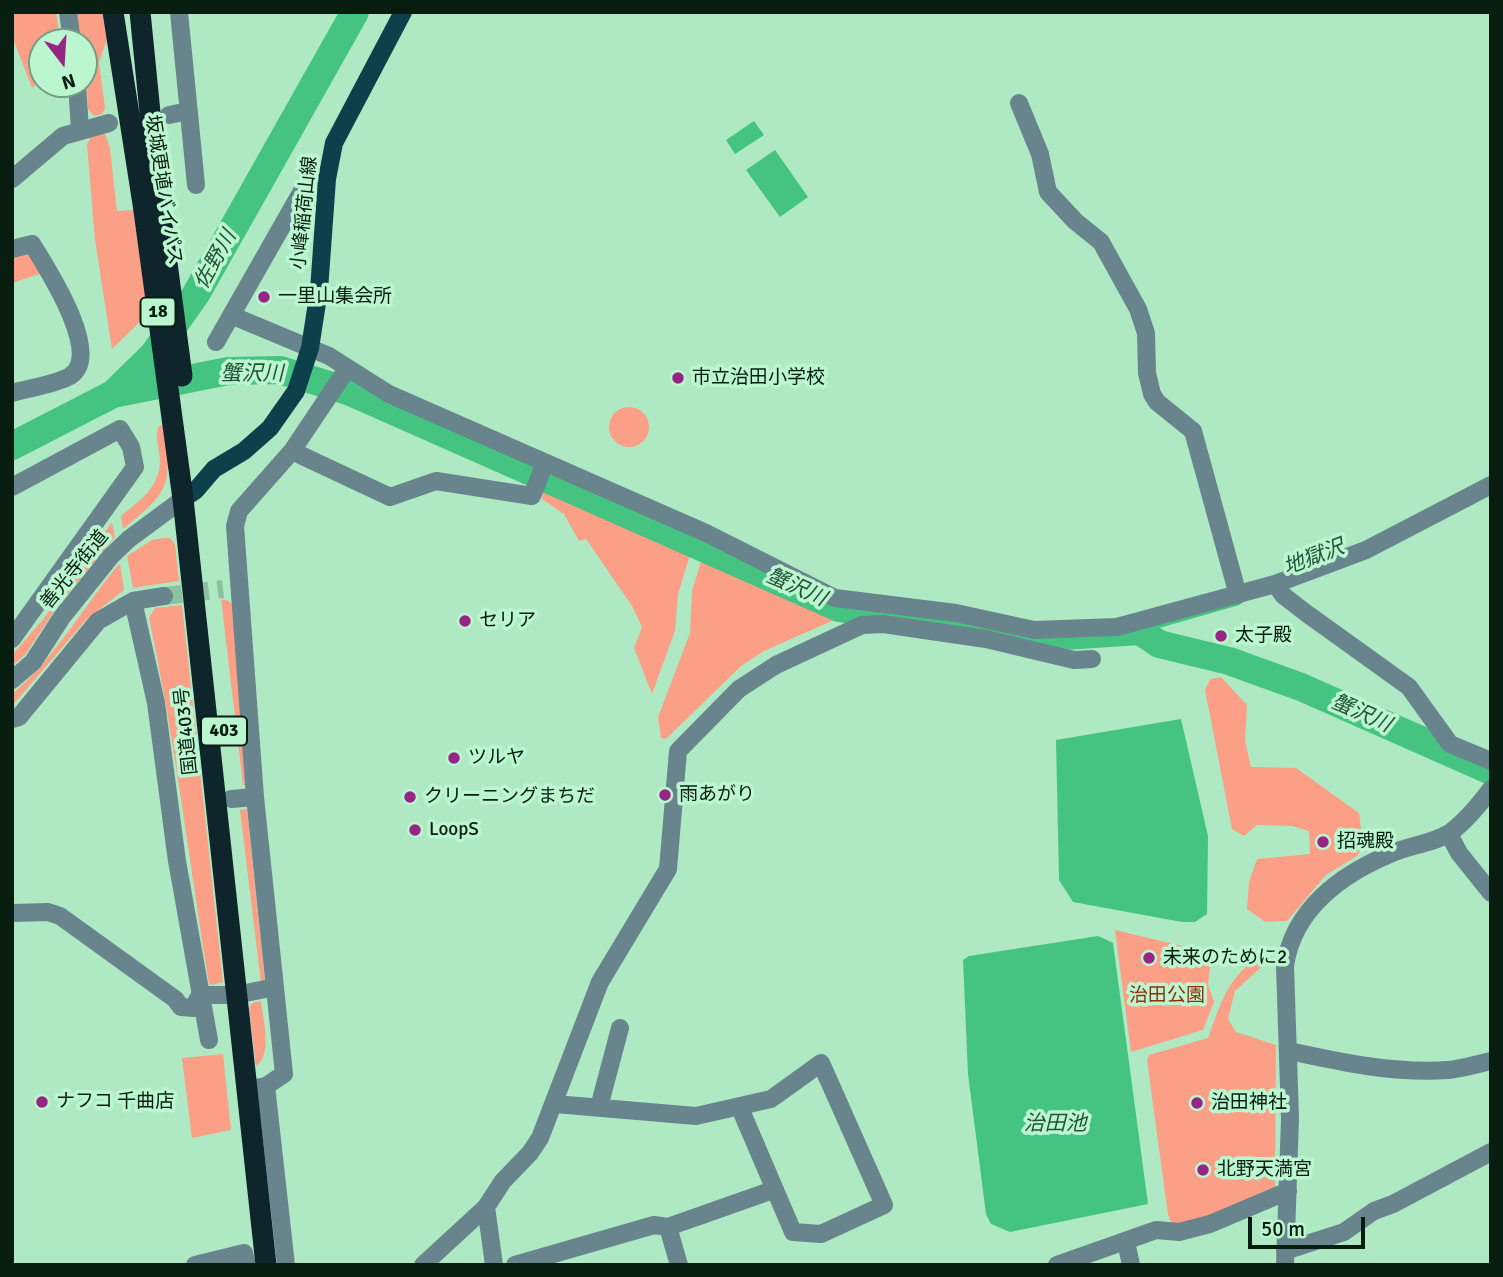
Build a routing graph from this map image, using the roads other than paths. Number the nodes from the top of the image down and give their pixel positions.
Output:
1 (113, 12) edge
2 (140, 12) edge
3 (179, 12) edge
4 (403, 12) edge
5 (78, 98) edge
6 (1019, 103) dead end
7 (188, 111) junction
8 (169, 115) dead end
9 (109, 123) dead end
10 (80, 130) junction
11 (12, 179) edge
12 (306, 184) dead end
13 (196, 185) dead end
14 (151, 203) junction
15 (12, 249) edge
16 (233, 316) junction
17 (216, 342) dead end
18 (309, 355) junction
19 (345, 372) junction
20 (12, 393) edge
21 (292, 452) junction
22 (541, 472) junction
23 (1491, 485) edge
24 (12, 487) edge
25 (190, 495) junction
26 (242, 588) junction
27 (223, 589) tunnel mouth
28 (1278, 589) junction
29 (1238, 595) junction
30 (164, 596) tunnel mouth
31 (133, 601) junction
32 (12, 639) edge
33 (1092, 659) dead end
34 (12, 681) edge
35 (12, 719) edge
36 (1491, 761) edge
37 (1491, 789) edge
38 (255, 797) junction
39 (231, 799) junction
40 (1449, 834) junction
41 (1491, 893) edge
42 (12, 913) edge
43 (236, 984) junction
44 (275, 987) junction
45 (200, 995) junction
46 (620, 1028) dead end
47 (209, 1040) dead end
48 (1289, 1051) junction
49 (1491, 1060) edge
50 (256, 1088) junction
51 (555, 1104) junction
52 (599, 1107) junction
53 (740, 1108) junction
54 (1491, 1152) edge
55 (773, 1190) junction
56 (1288, 1191) junction
57 (486, 1207) junction
58 (668, 1227) junction
59 (1126, 1242) junction
60 (1285, 1258) edge
61 (246, 1259) edge
62 (195, 1265) edge
63 (266, 1265) edge
64 (286, 1265) edge
65 (423, 1265) edge
66 (494, 1265) edge
67 (515, 1265) edge
68 (680, 1265) edge
69 (1057, 1265) edge
70 (1131, 1265) edge

1 - 14 highway, 坂城更埴バイパス / 18
2 - 14 highway, 坂城更埴バイパス / 18
3 - 7 street
4 - 18 main road, 小峰稲荷山線
5 - 10 street
6 - 29 street
7 - 8 street
7 - 13 street
9 - 10 street
10 - 11 street
12 - 16 street
14 - 25 highway, 坂城更埴バイパス / 18
15 - 20 street
16 - 17 street
16 - 18 street
18 - 19 street
18 - 25 main road, 小峰稲荷山線
19 - 21 street
19 - 22 street
21 - 22 street
21 - 26 street
22 - 29 street
23 - 28 street
24 - 32 street
25 - 34 street, 善光寺街道
25 - 39 highway, 国道403号 / 403
25 - 43 highway, 国道403号 / 403
26 - 27 street
26 - 38 street
28 - 29 street
28 - 36 street
30 - 31 street
31 - 35 street
31 - 45 street
33 - 51 street
37 - 40 street
38 - 39 street
38 - 44 street
39 - 43 highway, 国道403号 / 403
40 - 41 street
40 - 48 street
42 - 45 street
43 - 44 street
43 - 45 street
43 - 50 highway, 国道403号 / 403
44 - 50 street
45 - 47 street
46 - 52 street
48 - 49 street
48 - 56 street
50 - 63 highway, 国道403号 / 403
50 - 64 street
51 - 52 street
51 - 57 street
52 - 53 street
53 - 55 street
53 - 55 street
54 - 60 street
55 - 58 street
56 - 59 street
56 - 60 street
57 - 65 street
57 - 66 street
58 - 67 street
58 - 68 street
59 - 69 street
59 - 70 street
61 - 62 street

